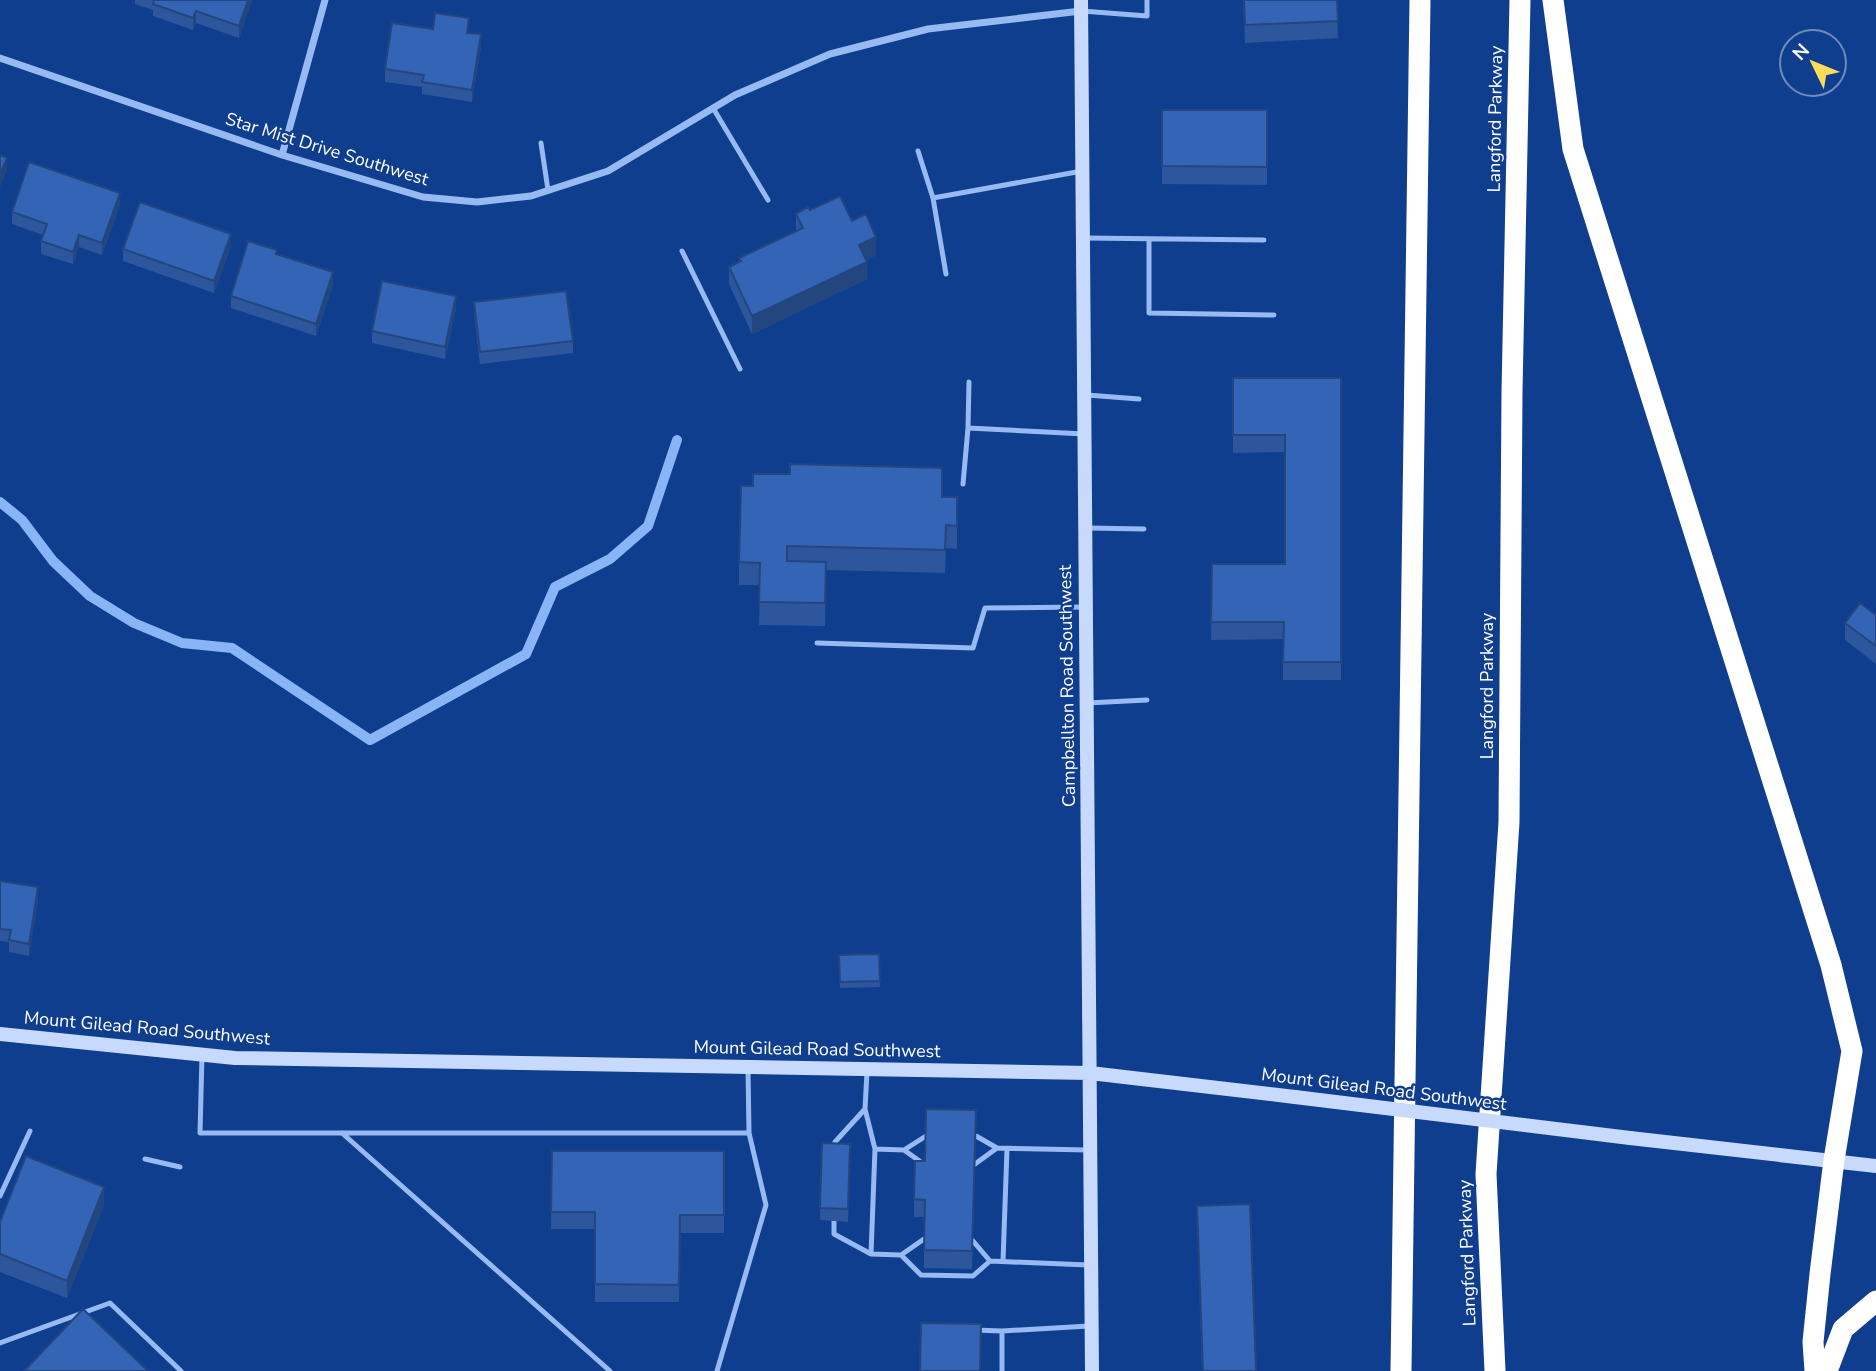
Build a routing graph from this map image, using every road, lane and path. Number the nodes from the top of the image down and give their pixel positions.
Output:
1 (326, 0) edge
2 (1147, 0) edge
3 (1420, 0) edge
4 (1520, 0) edge
5 (1553, 0) edge
6 (1081, 5) edge
7 (0, 58) edge
8 (713, 108) junction
9 (541, 143) dead end
10 (918, 151) dead end
11 (282, 155) junction
12 (1082, 171) junction
13 (548, 190) junction
14 (933, 198) junction
15 (768, 200) dead end
16 (1084, 238) junction
17 (1149, 239) junction
18 (1264, 240) dead end
19 (682, 251) dead end
20 (946, 274) dead end
21 (1274, 315) dead end
22 (740, 369) dead end
23 (969, 382) dead end
24 (1084, 395) junction
25 (1139, 399) dead end
26 (968, 428) junction
27 (1084, 433) junction
28 (963, 484) dead end
29 (1085, 528) junction
30 (1144, 529) dead end
31 (1086, 607) junction
32 (817, 643) dead end
33 (1147, 701) dead end
34 (1087, 704) junction
35 (0, 1034) edge
36 (202, 1055) junction
37 (748, 1067) junction
38 (867, 1069) junction
39 (1090, 1073) junction
40 (866, 1109) junction
41 (30, 1131) dead end
42 (342, 1133) junction
43 (749, 1133) junction
44 (926, 1136) edge
45 (976, 1136) edge
46 (997, 1148) junction
47 (875, 1149) junction
48 (1007, 1149) junction
49 (904, 1150) junction
50 (1091, 1151) junction
51 (836, 1156) edge
52 (145, 1159) dead end
53 (1834, 1160) junction
54 (975, 1164) edge
55 (925, 1165) edge
56 (1876, 1166) edge
57 (180, 1167) dead end
58 (0, 1196) edge
59 (834, 1221) edge
60 (925, 1239) edge
61 (973, 1241) edge
62 (872, 1254) junction
63 (901, 1255) junction
64 (990, 1261) junction
65 (1003, 1261) junction
66 (1091, 1265) junction
67 (1872, 1307) edge
68 (1092, 1326) junction
69 (961, 1330) edge
70 (1002, 1331) junction
71 (0, 1343) edge
72 (1002, 1370) edge
73 (181, 1371) edge
74 (610, 1371) edge
75 (718, 1371) edge
76 (1092, 1371) edge
77 (1401, 1371) edge
78 (1495, 1371) edge
79 (1815, 1371) edge
80 (1827, 1371) edge

1 - 11 street
2 - 6 lane
3 - 77 highway
4 - 78 highway, Langford Parkway
5 - 53 highway
6 - 8 street, Star Mist Drive Southwest
6 - 12 main road, Campbellton Road Southwest
7 - 11 street, Star Mist Drive Southwest
8 - 13 street, Star Mist Drive Southwest
8 - 15 lane
9 - 13 lane
10 - 14 lane
11 - 13 street, Star Mist Drive Southwest
12 - 14 lane
12 - 16 main road, Campbellton Road Southwest
14 - 20 lane
16 - 17 lane
16 - 24 main road, Campbellton Road Southwest
17 - 18 lane
17 - 21 lane
19 - 22 lane
23 - 26 lane
24 - 25 lane
24 - 27 main road, Campbellton Road Southwest
26 - 27 lane
26 - 28 lane
27 - 29 main road, Campbellton Road Southwest
29 - 30 lane
29 - 31 main road, Campbellton Road Southwest
31 - 32 lane
31 - 34 main road, Campbellton Road Southwest
33 - 34 lane
34 - 39 main road, Campbellton Road Southwest
35 - 36 main road, Mount Gilead Road Southwest
36 - 37 main road, Mount Gilead Road Southwest
36 - 42 lane
37 - 38 main road, Mount Gilead Road Southwest
37 - 43 lane
38 - 39 main road, Mount Gilead Road Southwest
38 - 40 lane
39 - 50 main road, Campbellton Road Southwest
39 - 53 main road, Mount Gilead Road Southwest, bridge
40 - 47 lane
40 - 51 lane
41 - 58 lane
42 - 43 lane
42 - 74 lane
43 - 75 lane
44 - 49 lane
45 - 46 lane
46 - 48 lane
46 - 54 lane
47 - 49 lane
47 - 62 lane
48 - 50 lane
48 - 65 lane
49 - 55 lane
50 - 66 main road, Campbellton Road Southwest
52 - 57 lane
53 - 56 main road, Mount Gilead Road Southwest
53 - 79 highway
59 - 62 lane
60 - 63 lane
61 - 64 lane
62 - 63 lane
63 - 64 lane
64 - 65 lane
65 - 66 lane
66 - 68 main road, Campbellton Road Southwest
67 - 80 highway
68 - 70 lane
68 - 76 main road, Campbellton Road Southwest
69 - 70 lane
70 - 72 lane
71 - 73 lane

